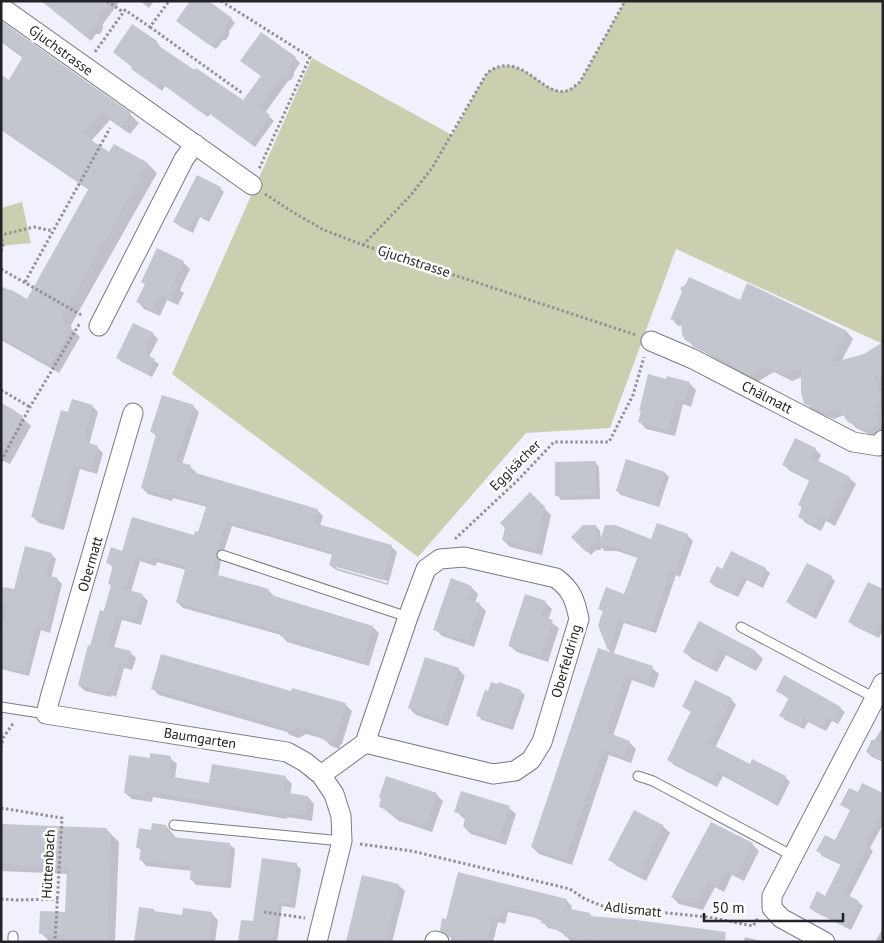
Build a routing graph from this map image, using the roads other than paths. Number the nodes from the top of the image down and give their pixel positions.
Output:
1 (1, 7) edge
2 (195, 144) junction
3 (252, 185) road end
4 (99, 326) dead end
5 (651, 341) road end
6 (133, 413) dead end
7 (883, 440) edge
8 (222, 555) dead end
9 (408, 617) junction
10 (741, 627) dead end
11 (880, 694) edge
12 (1, 707) edge
13 (46, 714) junction
14 (365, 743) junction
15 (321, 775) junction
16 (638, 776) dead end
17 (174, 825) dead end
18 (350, 842) junction
19 (793, 856) junction
20 (317, 942) edge
21 (825, 942) edge

1 - 2 street, Gjuchstrasse
2 - 3 street, Gjuchstrasse
2 - 4 street
5 - 7 street, Chälmatt
6 - 13 street, Obermatt
8 - 9 lane
9 - 14 street
9 - 14 street, Oberfeldring
10 - 11 lane
11 - 19 street
12 - 13 lane, Baumgarten
13 - 15 street, Baumgarten
14 - 15 street
15 - 18 street, Baumgarten
16 - 19 lane
17 - 18 lane
18 - 20 street, Baumgarten
19 - 21 street

